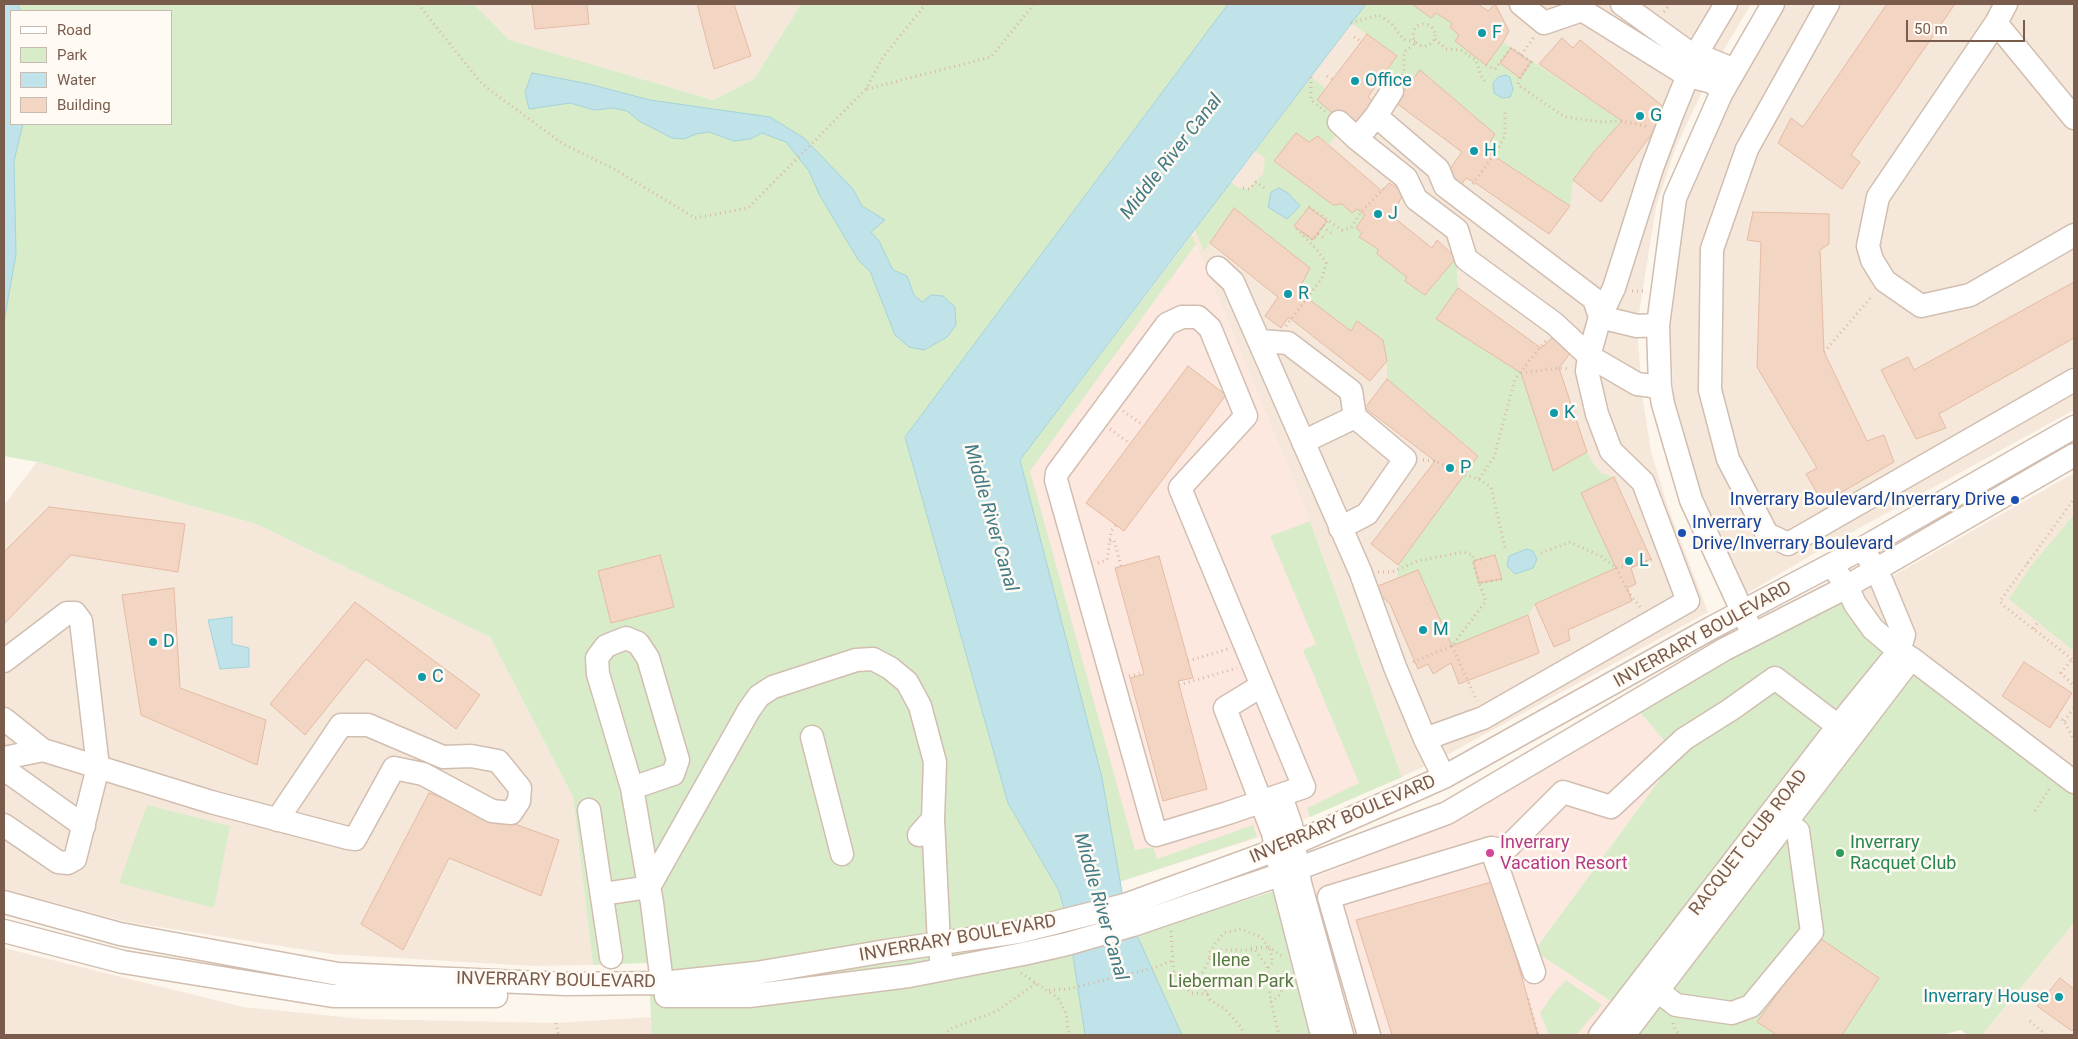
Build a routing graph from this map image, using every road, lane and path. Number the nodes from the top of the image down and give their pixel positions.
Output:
1 (418, 4) edge
2 (926, 4) edge
3 (1034, 4) edge
4 (1622, 4) edge
5 (1726, 4) edge
6 (1773, 4) edge
7 (1828, 4) edge
8 (1525, 5) edge
9 (2001, 13) edge
10 (1352, 23) dead end
11 (1354, 37) dead end
12 (1435, 39) junction
13 (1360, 41) dead end
14 (1416, 42) junction
15 (1486, 65) dead end
16 (1692, 67) junction
17 (1327, 76) dead end
18 (1311, 77) dead end
19 (1332, 79) dead end
20 (1729, 80) junction
21 (1485, 81) dead end
22 (866, 89) junction
23 (1392, 91) joint
24 (1505, 109) dead end
25 (1376, 116) junction
26 (2074, 118) edge
27 (1339, 122) joint
28 (1666, 132) junction
29 (1357, 139) junction
30 (1438, 169) junction
31 (1400, 173) junction
32 (1242, 188) dead end
33 (1267, 190) dead end
34 (1416, 199) junction
35 (1463, 199) junction
36 (1309, 207) dead end
37 (1327, 221) junction
38 (1322, 227) junction
39 (1331, 233) dead end
40 (1318, 234) junction
41 (2074, 235) edge
42 (1326, 239) dead end
43 (1218, 268) dead end
44 (1885, 281) junction
45 (1600, 317) junction
46 (1556, 324) junction
47 (1658, 325) junction
48 (1266, 341) junction
49 (1824, 352) dead end
50 (1588, 364) junction
51 (1521, 374) junction
52 (2074, 380) edge
53 (1660, 387) junction
54 (1355, 417) junction
55 (2074, 427) edge
56 (1303, 442) junction
57 (2074, 455) edge
58 (1405, 459) junction
59 (1479, 479) junction
60 (2074, 499) edge
61 (1116, 525) dead end
62 (1340, 528) junction
63 (1110, 541) junction
64 (1505, 548) dead end
65 (1863, 548) junction
66 (1541, 553) dead end
67 (1670, 553) junction
68 (1485, 558) dead end
69 (1473, 561) junction
70 (2027, 563) junction
71 (1832, 565) junction
72 (1121, 566) dead end
73 (2032, 566) dead end
74 (1616, 568) junction
75 (1081, 569) junction
76 (1874, 569) junction
77 (1360, 571) junction
78 (1502, 579) dead end
79 (1479, 583) junction
80 (1847, 586) junction
81 (1742, 613) junction
82 (1651, 621) junction
83 (2037, 623) dead end
84 (2034, 629) junction
85 (1754, 634) junction
86 (1452, 646) junction
87 (1248, 654) junction
88 (1905, 655) junction
89 (1188, 660) dead end
90 (2073, 660) edge
91 (4, 661) edge
92 (1395, 667) junction
93 (1179, 685) dead end
94 (1261, 686) junction
95 (2074, 686) edge
96 (2074, 708) edge
97 (2057, 717) dead end
98 (1483, 718) junction
99 (4, 719) edge
100 (2064, 721) junction
101 (1841, 733) junction
102 (812, 736) dead end
103 (1425, 739) junction
104 (2074, 740) edge
105 (43, 750) junction
106 (4, 758) edge
107 (98, 767) junction
108 (4, 769) edge
109 (1444, 777) junction
110 (2074, 782) edge
111 (632, 788) junction
112 (1271, 799) junction
113 (589, 810) dead end
114 (277, 820) junction
115 (4, 825) edge
116 (84, 826) junction
117 (1776, 827) junction
118 (1286, 846) junction
119 (1491, 848) junction
120 (842, 854) dead end
121 (1289, 872) junction
122 (649, 887) junction
123 (603, 894) junction
124 (1329, 897) junction
125 (4, 902) edge
126 (1297, 904) junction
127 (1706, 914) junction
128 (1129, 915) junction
129 (4, 931) edge
130 (1171, 931) dead end
131 (938, 944) junction
132 (1269, 947) junction
133 (1238, 949) junction
134 (611, 957) dead end
135 (1210, 958) junction
136 (1172, 961) junction
137 (1312, 961) junction
138 (1268, 968) junction
139 (943, 969) junction
140 (1534, 972) dead end
141 (662, 983) junction
142 (1048, 990) junction
143 (1658, 991) junction
144 (1209, 994) junction
145 (1528, 998) dead end
146 (1271, 1002) junction
147 (2030, 1020) dead end
148 (556, 1023) dead end
149 (1613, 1033) edge
150 (562, 1035) edge
151 (944, 1035) edge
152 (1069, 1035) edge
153 (1244, 1035) edge
154 (1279, 1035) edge
155 (1322, 1035) edge
156 (1342, 1035) edge
157 (1369, 1035) edge
158 (1538, 1035) edge
159 (2046, 1035) edge

1 - 22 path
2 - 22 path
3 - 22 path
4 - 16 street
5 - 16 street
6 - 20 street
7 - 52 street
8 - 16 street
9 - 26 street
9 - 44 street
10 - 14 path
11 - 13 path
12 - 14 path
12 - 14 path
12 - 21 path
14 - 23 path
15 - 28 path
16 - 20 street
16 - 28 street
17 - 19 path
18 - 27 path
20 - 47 street
23 - 25 street
24 - 35 path
25 - 29 street
25 - 30 street
27 - 29 street
28 - 45 street
29 - 31 street
30 - 34 street
30 - 35 street
31 - 34 street
31 - 37 path
32 - 33 path
34 - 46 street
35 - 45 street
36 - 37 path
37 - 38 path
38 - 39 path
38 - 40 path
40 - 42 path
40 - 48 path
41 - 44 street
43 - 48 street
44 - 49 path
45 - 47 street
45 - 50 street
46 - 50 street
46 - 51 path
47 - 53 street
48 - 54 street
48 - 56 street
50 - 51 path
50 - 53 street
50 - 67 street
51 - 59 path
53 - 81 street
54 - 56 street
54 - 58 street
55 - 65 street, INVERRARY BOULEVARD
56 - 62 street
57 - 76 street, INVERRARY BOULEVARD
58 - 59 path
58 - 62 street
59 - 64 path
60 - 70 path
61 - 63 path
62 - 77 street
63 - 72 path
63 - 75 path
65 - 71 street, INVERRARY BOULEVARD
65 - 76 street
66 - 74 path
67 - 74 path
67 - 82 street
68 - 69 path
69 - 77 path
69 - 79 path
70 - 73 path
70 - 84 path
71 - 80 street
71 - 81 street, INVERRARY BOULEVARD
74 - 82 path
75 - 87 street
75 - 112 street
76 - 80 street, INVERRARY BOULEVARD
76 - 88 street
77 - 92 street
78 - 79 path
79 - 86 path
80 - 85 street, INVERRARY BOULEVARD
80 - 88 street
81 - 85 street
81 - 109 street, INVERRARY BOULEVARD
82 - 98 street
83 - 84 path
84 - 90 path
85 - 121 street, INVERRARY BOULEVARD
86 - 92 path
86 - 98 path
87 - 89 path
87 - 93 path
87 - 94 street
88 - 101 street, RACQUET CLUB ROAD
88 - 110 street
90 - 95 path
91 - 107 street
92 - 103 street
94 - 112 street
94 - 112 street
96 - 100 path
97 - 100 path
98 - 103 street
99 - 105 street
100 - 104 path
101 - 117 street, RACQUET CLUB ROAD
101 - 119 street
102 - 120 street
103 - 109 street
105 - 106 street
105 - 107 street
107 - 114 street
107 - 116 street
108 - 116 street
109 - 118 street, INVERRARY BOULEVARD
111 - 111 street
111 - 122 street
112 - 118 street
113 - 123 street
114 - 114 street
115 - 116 street
117 - 127 street, RACQUET CLUB ROAD
117 - 143 street
118 - 121 street
118 - 128 street, INVERRARY BOULEVARD
119 - 124 street
119 - 140 street
121 - 126 street
121 - 128 street, INVERRARY BOULEVARD
122 - 123 street
122 - 131 street
122 - 141 street
123 - 134 street
124 - 126 street
124 - 157 street
125 - 141 street, INVERRARY BOULEVARD
126 - 137 street
127 - 143 street, RACQUET CLUB ROAD
127 - 149 street, RACQUET CLUB ROAD
128 - 131 street, INVERRARY BOULEVARD
128 - 139 street, INVERRARY BOULEVARD
129 - 139 street, INVERRARY BOULEVARD
130 - 136 path
131 - 139 street
131 - 141 street, INVERRARY BOULEVARD
132 - 133 path
132 - 135 path
132 - 138 path
132 - 146 path
133 - 135 path
133 - 138 path
135 - 144 path
136 - 142 path
136 - 144 path
137 - 155 street
137 - 156 street
138 - 146 path
142 - 151 path
142 - 152 path
143 - 149 street, RACQUET CLUB ROAD
144 - 153 path
145 - 158 path
146 - 154 path
147 - 159 path
148 - 150 path

